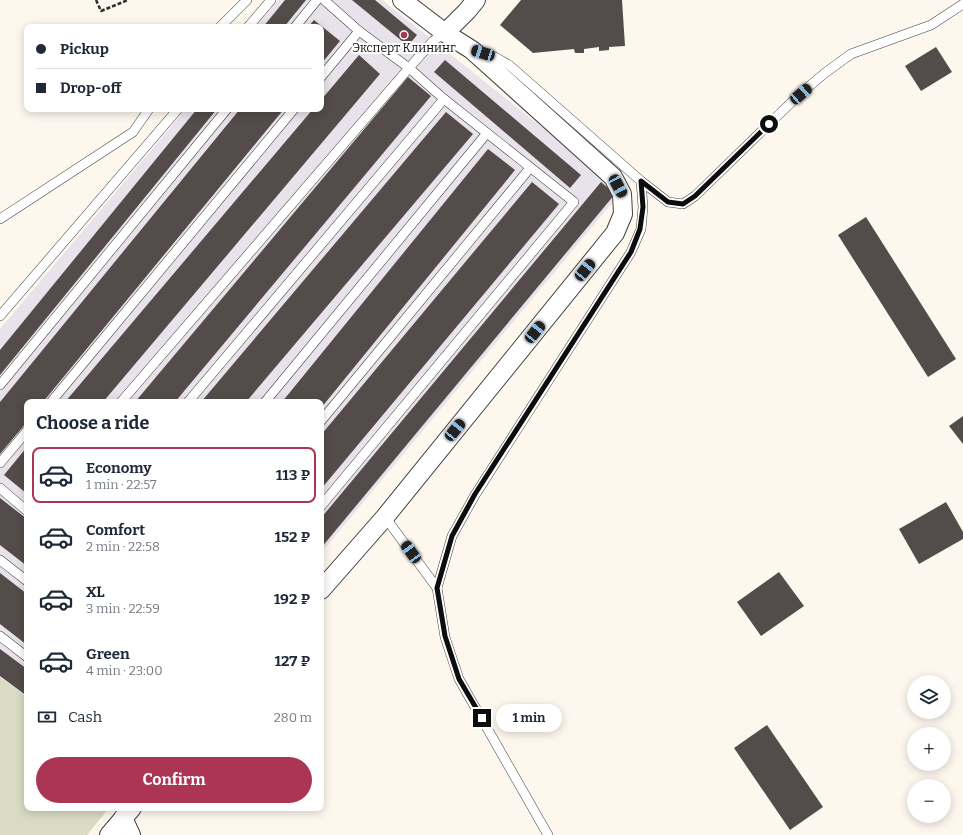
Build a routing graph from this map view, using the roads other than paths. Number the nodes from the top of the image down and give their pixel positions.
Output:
1 (247, 0) edge
2 (271, 0) edge
3 (317, 0) edge
4 (324, 0) edge
5 (402, 0) edge
6 (476, 0) edge
7 (963, 4) edge
8 (223, 24) edge
9 (251, 24) edge
10 (297, 24) edge
11 (359, 31) junction
12 (445, 33) junction
13 (472, 50) junction
14 (409, 68) junction
15 (324, 73) edge
16 (444, 98) junction
17 (147, 112) edge
18 (175, 112) edge
19 (225, 112) edge
20 (292, 112) edge
21 (486, 133) junction
22 (530, 168) junction
23 (641, 181) junction
24 (0, 218) edge
25 (0, 316) edge
26 (0, 385) edge
27 (53, 399) edge
28 (124, 399) edge
29 (191, 399) edge
30 (267, 399) edge
31 (324, 417) edge
32 (24, 435) edge
33 (0, 463) edge
34 (0, 488) edge
35 (324, 502) edge
36 (24, 508) edge
37 (385, 517) junction
38 (0, 560) edge
39 (24, 580) edge
40 (324, 587) edge
41 (437, 588) junction
42 (0, 636) edge
43 (24, 655) edge
44 (127, 813) edge
45 (109, 835) edge
46 (131, 835) edge
47 (548, 835) edge

1 - 8 lane
2 - 9 lane
3 - 10 lane
4 - 11 lane
5 - 12 street
6 - 12 street
7 - 23 lane
11 - 14 lane
11 - 15 lane
12 - 13 street
12 - 14 lane
13 - 23 lane
13 - 37 street
14 - 16 lane
14 - 28 lane
16 - 21 lane
16 - 29 lane
17 - 24 lane
18 - 25 lane
19 - 26 lane
20 - 27 lane
21 - 22 lane
21 - 30 lane
22 - 31 lane
22 - 35 lane
23 - 41 lane
32 - 33 lane
34 - 36 lane
37 - 40 street
37 - 41 lane
38 - 39 lane
41 - 47 lane
42 - 43 lane
44 - 45 street
44 - 46 street

